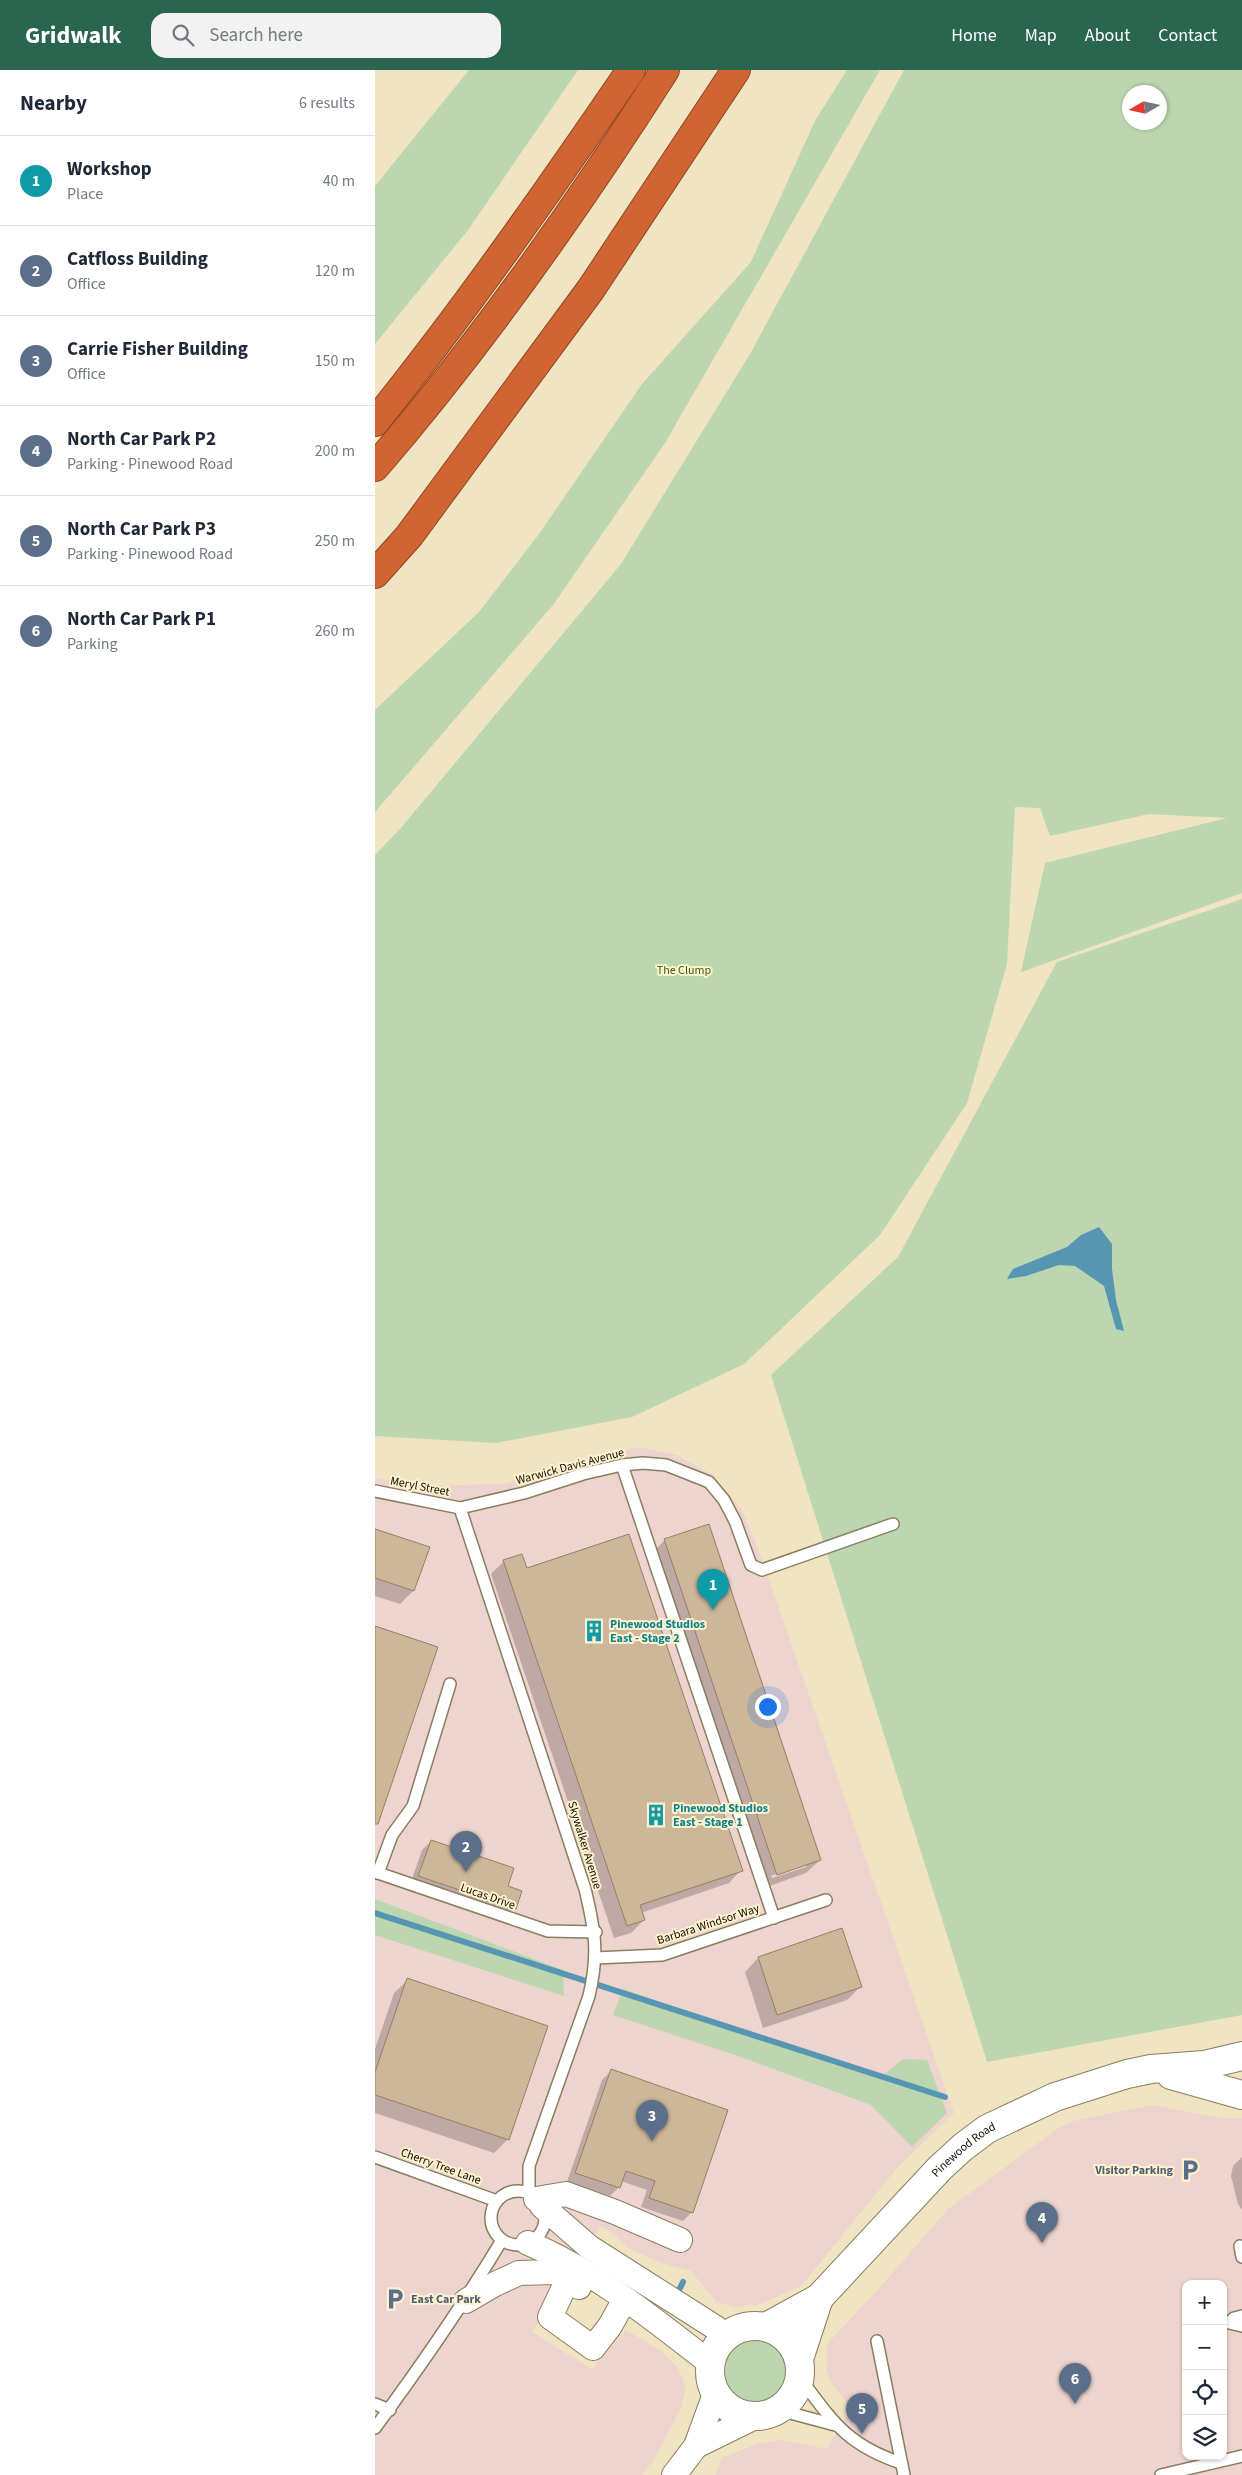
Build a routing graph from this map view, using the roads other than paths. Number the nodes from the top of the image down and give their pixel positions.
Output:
1 (619, 70) edge
2 (631, 70) edge
3 (665, 70) edge
4 (736, 70) edge
5 (375, 397) edge
6 (375, 422) edge
7 (375, 467) edge
8 (375, 574) edge
9 (622, 1465) junction
10 (375, 1491) edge
11 (461, 1508) junction
12 (893, 1524) dead end
13 (450, 1684) dead end
14 (377, 1873) edge
15 (826, 1900) dead end
16 (774, 1918) junction
17 (596, 1932) junction
18 (595, 1958) junction
19 (1242, 2056) edge
20 (1242, 2062) edge
21 (1151, 2068) junction
22 (1242, 2083) edge
23 (1242, 2095) edge
24 (375, 2157) edge
25 (536, 2199) junction
26 (497, 2201) junction
27 (503, 2240) junction
28 (680, 2240) dead end
29 (528, 2243) junction
30 (568, 2280) junction
31 (819, 2298) junction
32 (466, 2301) junction
33 (620, 2308) junction
34 (645, 2313) junction
35 (1242, 2316) edge
36 (1242, 2326) edge
37 (766, 2327) junction
38 (727, 2335) junction
39 (877, 2341) dead end
40 (710, 2363) junction
41 (799, 2369) junction
42 (715, 2394) junction
43 (375, 2404) edge
44 (390, 2410) junction
45 (767, 2414) junction
46 (376, 2424) edge
47 (835, 2425) junction
48 (697, 2446) junction
49 (1242, 2456) edge
50 (901, 2463) junction
51 (674, 2475) edge
52 (904, 2475) edge
53 (1161, 2475) edge

1 - 5 highway
2 - 6 highway
3 - 7 highway
4 - 8 highway
9 - 11 lane, Warwick Davis Avenue
9 - 12 lane, Warwick Davis Avenue
9 - 16 lane
10 - 11 lane, Meryl Street
11 - 17 lane, Skywalker Avenue
13 - 14 lane
14 - 17 lane, Lucas Drive
15 - 16 lane, Barbara Windsor Way
16 - 18 lane, Barbara Windsor Way
17 - 18 lane, Skywalker Avenue
18 - 25 lane, Skywalker Avenue
19 - 21 street, Pinewood Road
20 - 22 street
21 - 23 street
21 - 31 street, Pinewood Road
24 - 26 lane, Cherry Tree Lane
25 - 26 lane
25 - 28 street
25 - 29 lane
25 - 38 street
26 - 27 lane
27 - 29 lane
27 - 32 lane
29 - 34 street
30 - 32 street
30 - 33 street
30 - 33 street
31 - 37 street, Pinewood Road
31 - 41 street, Pinewood Road
32 - 44 lane
33 - 34 street
34 - 40 street
35 - 36 lane
37 - 38 street
37 - 41 street
38 - 40 street
39 - 50 lane
40 - 42 street
41 - 45 street
41 - 47 lane
42 - 45 street
42 - 48 street
43 - 44 lane
44 - 46 lane
45 - 47 lane
45 - 48 street
47 - 50 lane
48 - 51 street
49 - 53 lane
50 - 52 lane

